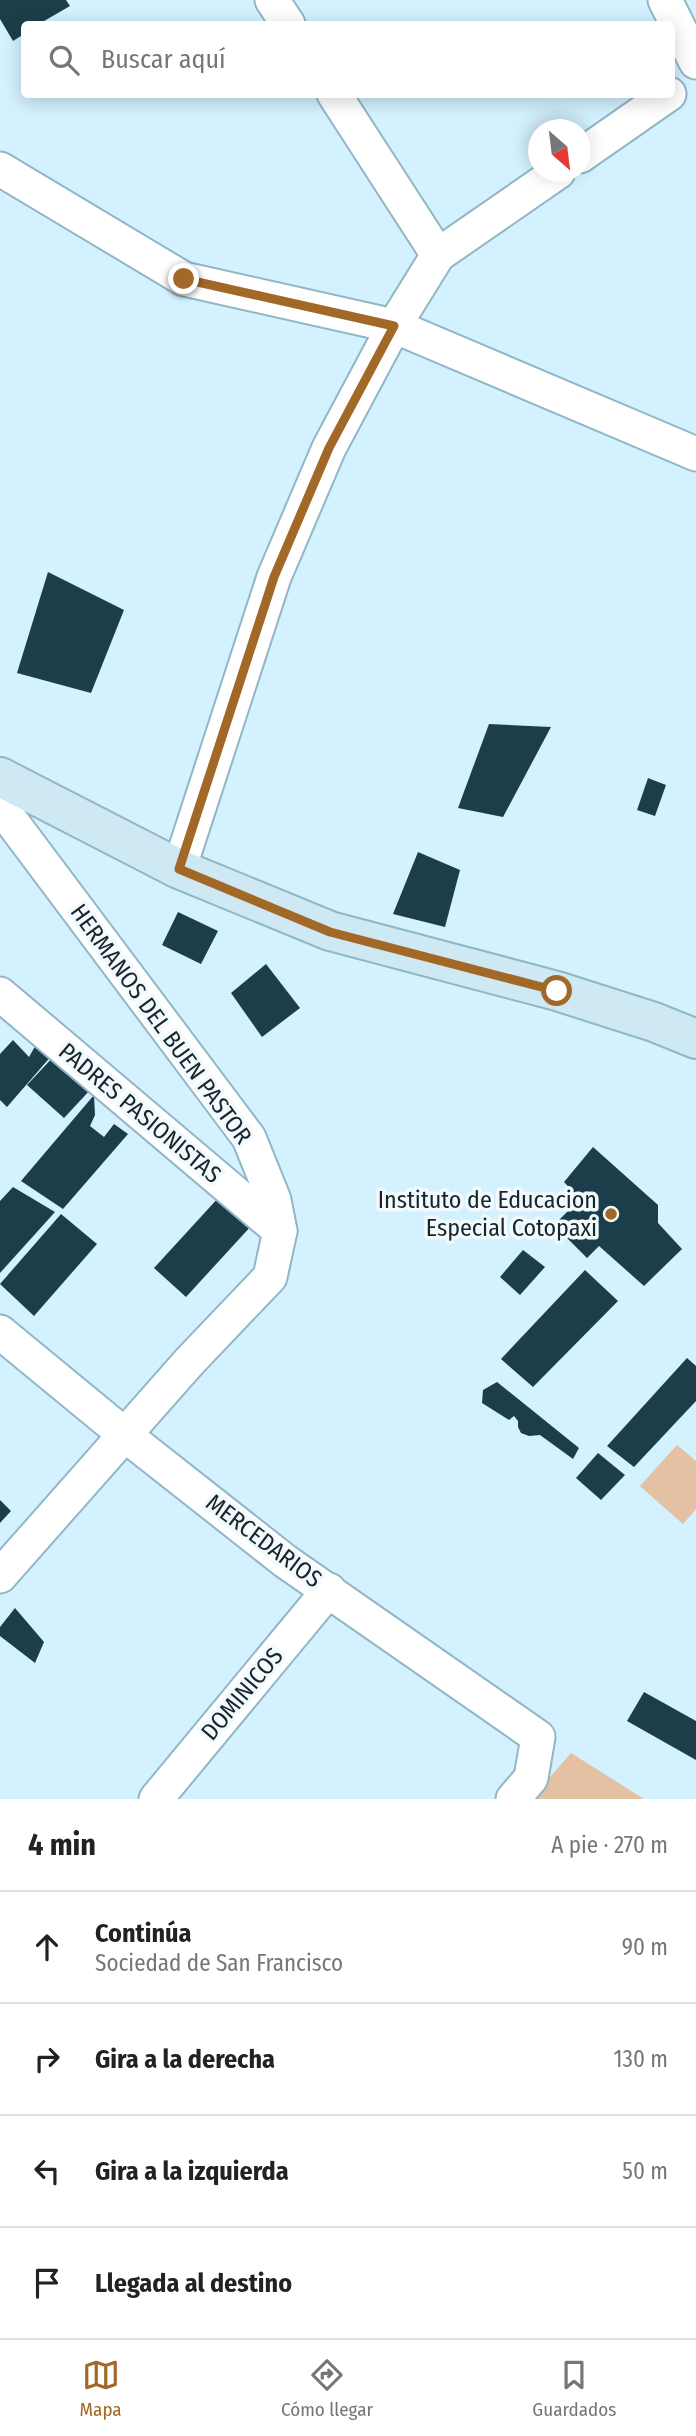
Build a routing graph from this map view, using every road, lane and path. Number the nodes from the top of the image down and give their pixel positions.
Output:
1 (272, 0) edge
2 (666, 0) edge
3 (286, 21) edge
4 (696, 62) edge
5 (696, 76) edge
6 (675, 91) edge
7 (337, 98) edge
8 (664, 98) edge
9 (591, 148) edge
10 (0, 169) edge
11 (544, 182) edge
12 (438, 255) junction
13 (394, 326) junction
14 (696, 454) edge
15 (0, 777) edge
16 (0, 806) edge
17 (179, 869) junction
18 (0, 994) edge
19 (696, 1039) edge
20 (279, 1231) junction
21 (0, 1332) edge
22 (124, 1435) junction
23 (0, 1576) edge
24 (329, 1590) junction
25 (156, 1799) edge
26 (513, 1799) edge

1 - 3 street
2 - 4 street
5 - 6 street
7 - 12 street
8 - 9 street
10 - 13 street
11 - 12 street
12 - 13 street
13 - 14 street
13 - 17 street
15 - 17 street
16 - 20 street, HERMANOS DEL BUEN PASTOR
17 - 19 street
18 - 20 street, PADRES PASIONISTAS
20 - 22 street, HERMANOS DEL BUEN PASTOR
21 - 22 street, MERCEDARIOS
22 - 23 street, HERMANOS DEL BUEN PASTOR
22 - 24 street, MERCEDARIOS
24 - 25 street, DOMINICOS
24 - 26 street, MERCEDARIOS

